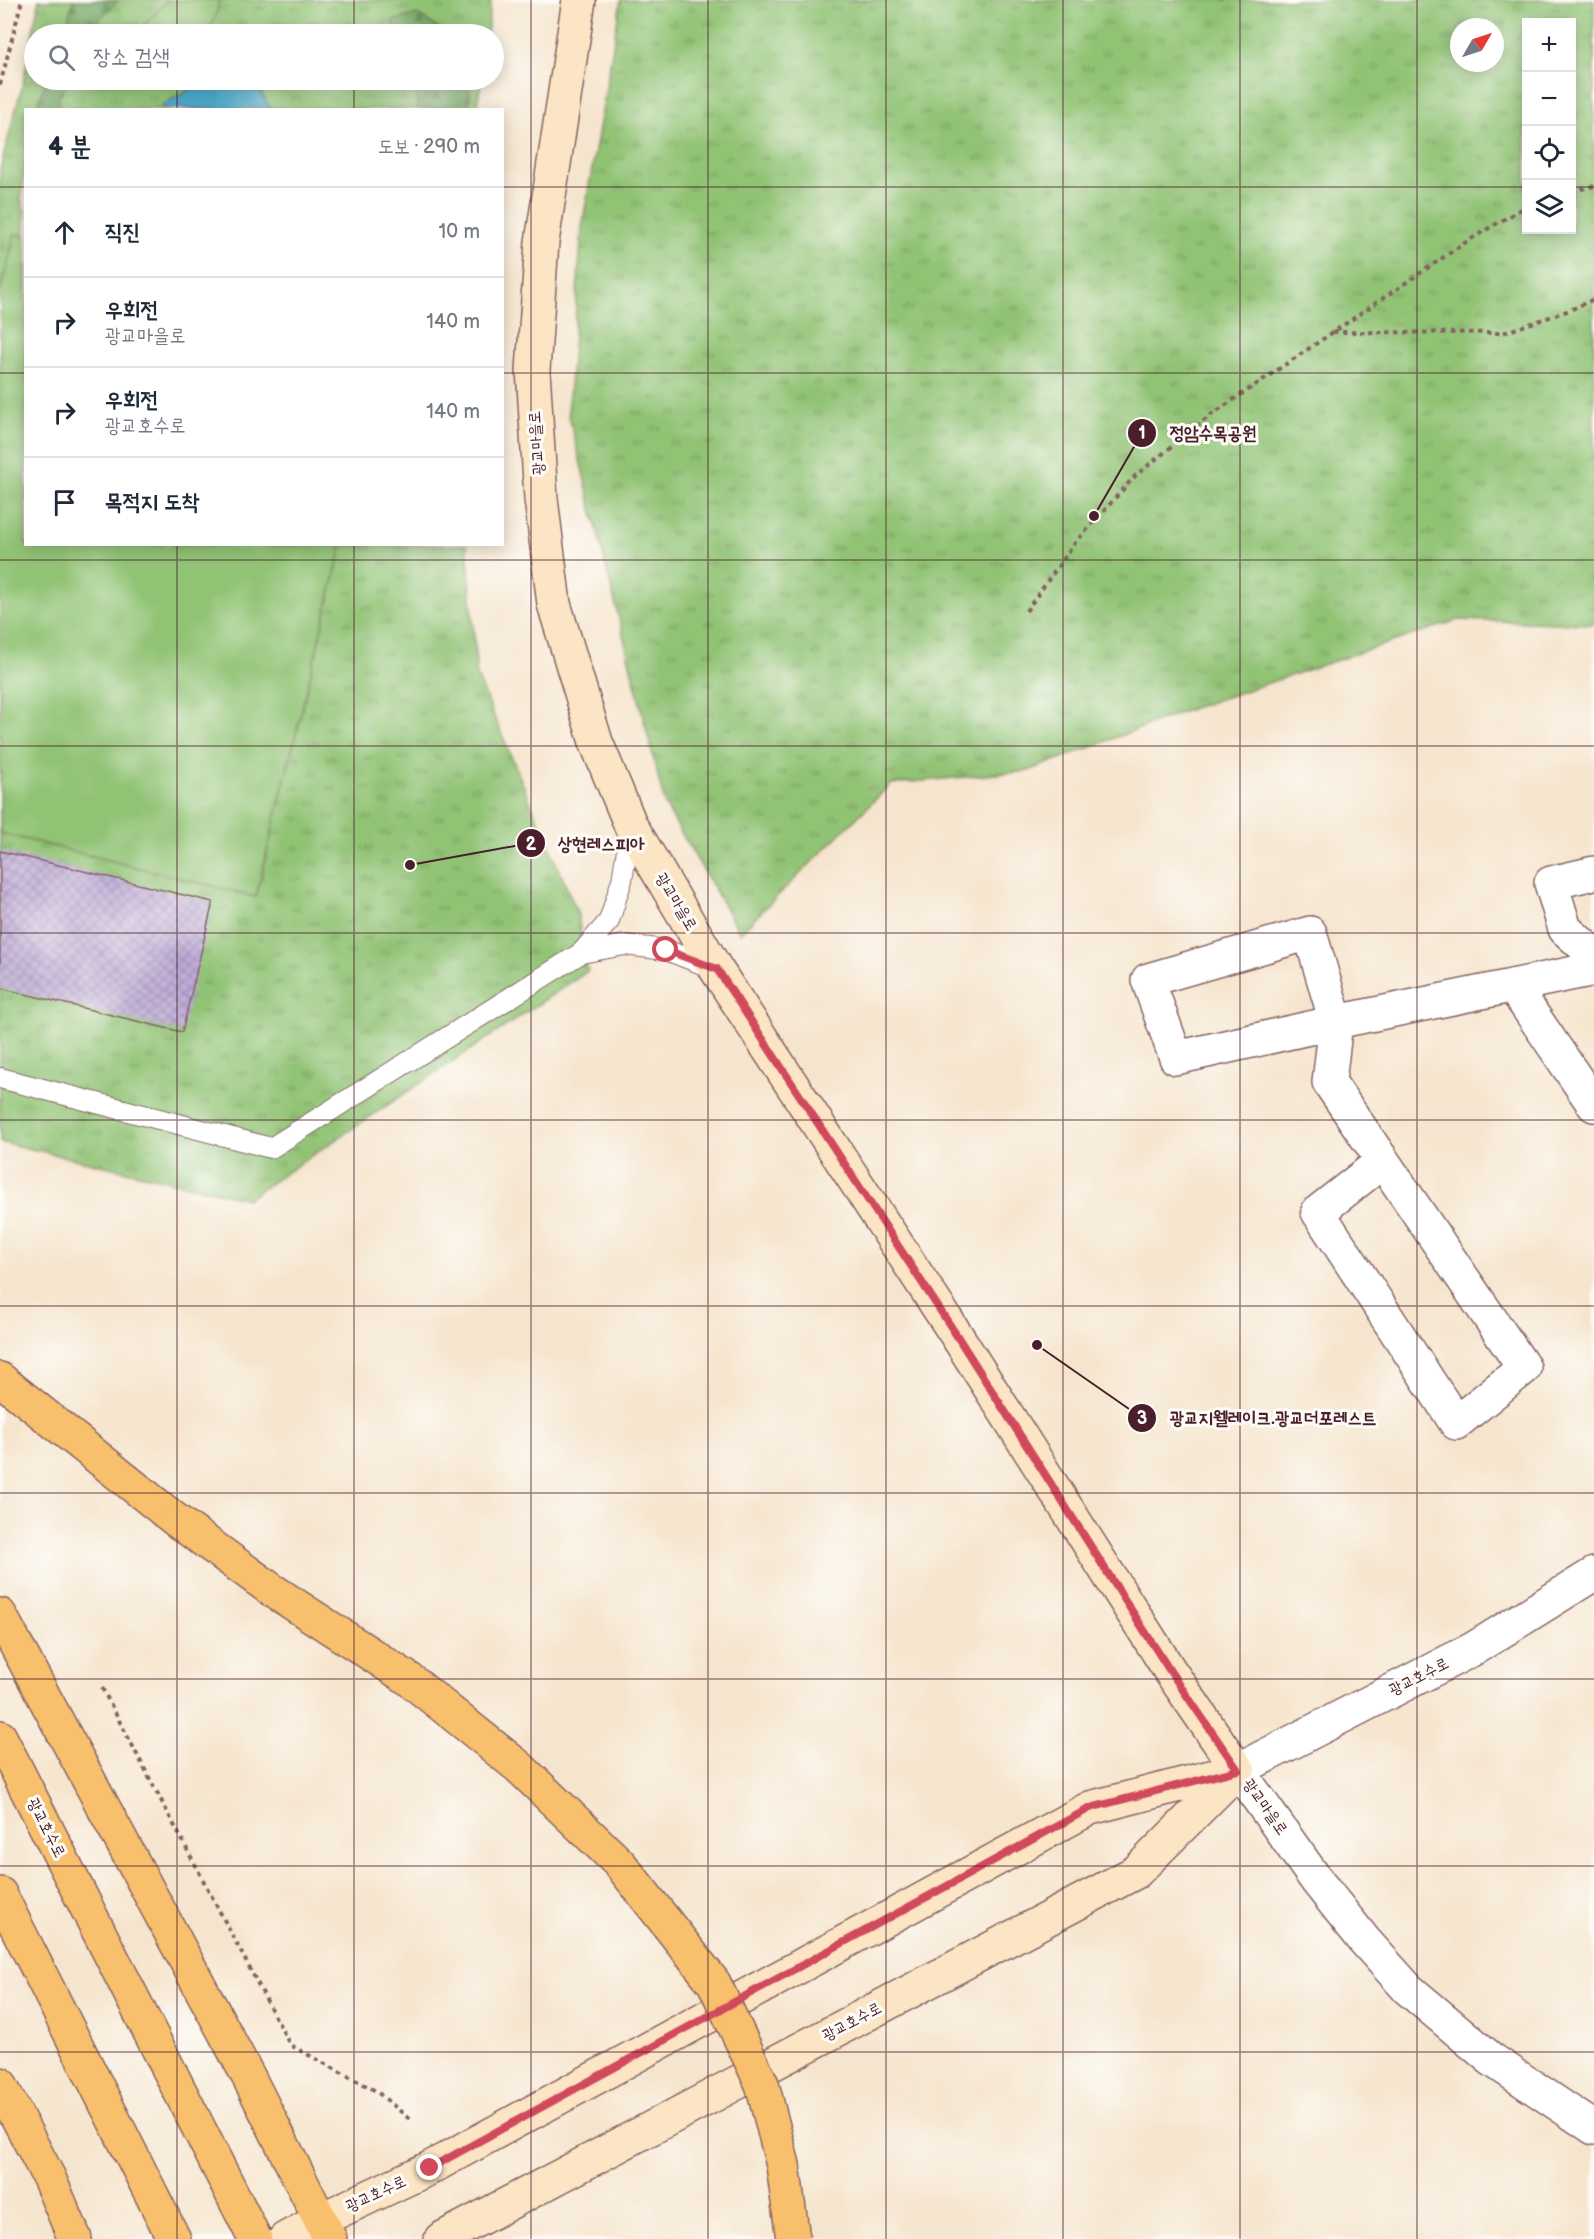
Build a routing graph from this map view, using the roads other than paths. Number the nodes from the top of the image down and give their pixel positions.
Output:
1 (579, 0) edge
2 (631, 826) junction
3 (1594, 873) edge
4 (581, 953) junction
5 (1594, 956) edge
6 (717, 969) junction
7 (1594, 969) edge
8 (1513, 986) junction
9 (1336, 1022) junction
10 (0, 1078) edge
11 (1594, 1105) edge
12 (1383, 1161) junction
13 (0, 1379) edge
14 (1594, 1574) edge
15 (0, 1615) edge
16 (0, 1737) edge
17 (1238, 1770) junction
18 (0, 1894) edge
19 (0, 2085) edge
20 (1594, 2128) edge
21 (325, 2229) edge
22 (75, 2239) edge
23 (174, 2239) edge
24 (255, 2239) edge
25 (285, 2239) edge
26 (441, 2239) edge
27 (794, 2239) edge

1 - 2 main road, 광교마을로
2 - 4 lane
2 - 6 main road, 광교마을로
3 - 5 street
4 - 6 lane
4 - 10 lane
6 - 17 main road, 광교마을로
7 - 8 street
8 - 9 street
8 - 11 street
9 - 9 street
9 - 12 street
12 - 12 street
13 - 27 highway, bridge
14 - 17 street, 광교호수로
15 - 21 highway
16 - 24 highway, 광교호수로
17 - 20 street, 광교마을로
17 - 21 main road, 광교호수로
17 - 26 main road, 광교호수로
18 - 23 highway
19 - 22 highway
21 - 25 main road, 광교호수로

